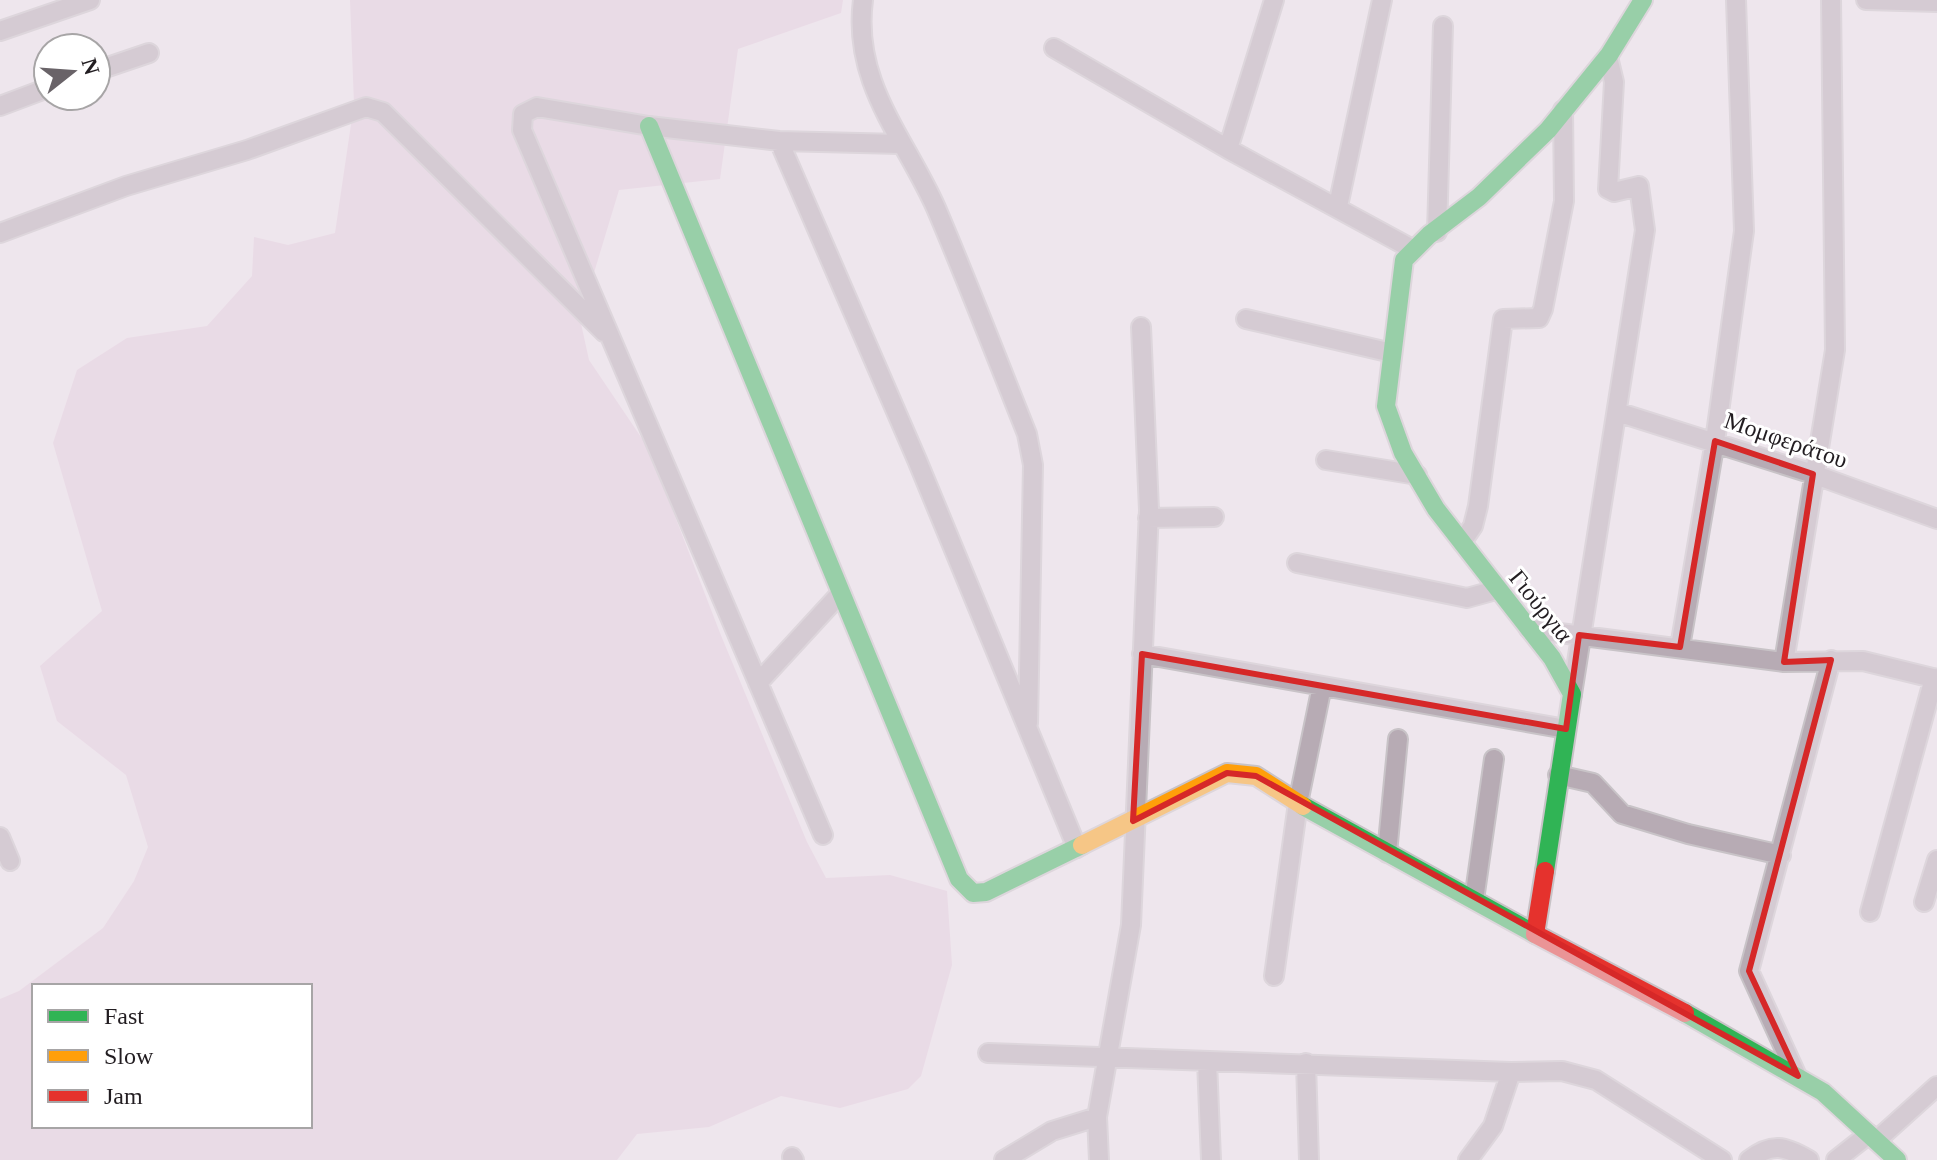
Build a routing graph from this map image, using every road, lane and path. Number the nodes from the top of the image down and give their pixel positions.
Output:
1 (90, 0) edge
2 (863, 0) edge
3 (1274, 0) edge
4 (1382, 0) edge
5 (1643, 0) edge
6 (1736, 0) edge
7 (1831, 0) edge
8 (1869, 0) edge
9 (1937, 2) edge
10 (1443, 26) dead end
11 (0, 31) edge
12 (1054, 48) dead end
13 (149, 53) dead end
14 (1608, 57) junction
15 (112, 66) edge
16 (32, 94) edge
17 (0, 106) edge
18 (1563, 110) junction
19 (649, 126) junction
20 (779, 141) junction
21 (900, 144) junction
22 (1228, 149) junction
23 (1338, 206) junction
24 (1437, 232) junction
25 (0, 233) edge
26 (1412, 249) junction
27 (1246, 319) dead end
28 (1141, 327) dead end
29 (613, 341) junction
30 (1392, 353) junction
31 (1617, 412) junction
32 (1715, 441) junction
33 (1326, 460) dead end
34 (1813, 474) junction
35 (1417, 475) junction
36 (1214, 517) dead end
37 (1148, 518) junction
38 (1937, 519) edge
39 (1462, 542) junction
40 (1297, 563) dead end
41 (1496, 590) junction
42 (839, 595) junction
43 (1529, 629) junction
44 (1579, 635) junction
45 (1680, 647) junction
46 (1142, 654) junction
47 (1831, 660) junction
48 (1784, 662) junction
49 (1935, 679) edge
50 (758, 683) junction
51 (1322, 686) junction
52 (1572, 694) junction
53 (1028, 729) junction
54 (1566, 729) junction
55 (1398, 739) dead end
56 (1494, 759) dead end
57 (1558, 775) junction
58 (1298, 803) junction
59 (1133, 821) junction
60 (823, 835) dead end
61 (0, 837) edge
62 (1077, 848) junction
63 (1387, 853) junction
64 (1781, 855) junction
65 (1937, 860) edge
66 (10, 861) dead end
67 (1474, 900) junction
68 (1924, 902) dead end
69 (1870, 912) dead end
70 (1535, 934) junction
71 (1274, 976) dead end
72 (988, 1053) dead end
73 (1108, 1058) junction
74 (1207, 1061) junction
75 (1306, 1063) junction
76 (1511, 1072) junction
77 (1798, 1076) junction
78 (1937, 1086) edge
79 (1097, 1117) junction
80 (1873, 1137) junction
81 (1004, 1160) edge
82 (1099, 1160) edge
83 (1211, 1160) edge
84 (1309, 1160) edge
85 (1468, 1160) edge
86 (1722, 1160) edge
87 (1749, 1160) edge
88 (1809, 1160) edge
89 (1836, 1160) edge
90 (1897, 1160) edge

1 - 11 street
2 - 21 street
3 - 22 street
4 - 23 street
5 - 14 street
6 - 32 street
7 - 34 street
8 - 9 street
10 - 24 street
12 - 22 street
13 - 15 street
14 - 18 street
14 - 31 street
16 - 17 street
18 - 24 street
18 - 39 street
19 - 20 street
19 - 29 street
19 - 42 street
20 - 21 street
20 - 53 street
21 - 53 street
22 - 23 street
23 - 26 street
24 - 26 street
25 - 29 street
26 - 30 street, Γιούργια
27 - 30 street
28 - 37 street
29 - 50 street
30 - 35 street, Γιούργια
31 - 32 street, Μομφεράτου
31 - 44 street
32 - 34 street, Μομφεράτου
32 - 45 street
33 - 35 street
34 - 38 street, Μομφεράτου
34 - 48 street
35 - 39 street, Γιούργια
36 - 37 street
37 - 46 street
39 - 41 street, Γιούργια
40 - 41 street
41 - 43 street, Γιούργια
42 - 50 street
42 - 62 street
43 - 44 street
43 - 52 street, Γιούργια
44 - 45 street
44 - 52 street
45 - 48 street
46 - 51 street
46 - 59 street
47 - 48 street
47 - 49 street
47 - 64 street
49 - 69 street
50 - 60 street
51 - 54 street
51 - 58 street
52 - 54 street
53 - 62 street
54 - 57 street
55 - 63 street
56 - 67 street
57 - 64 street
57 - 70 street
58 - 59 street
58 - 63 street
58 - 71 street
59 - 62 street
59 - 73 street
61 - 66 street
63 - 67 street
64 - 77 street
65 - 68 street
67 - 70 street
70 - 77 street
72 - 73 street
73 - 74 street
73 - 79 street
74 - 75 street
74 - 83 street
75 - 76 street
75 - 84 street
76 - 85 street
76 - 86 street
77 - 80 street
78 - 80 street
79 - 81 street
79 - 82 street
80 - 89 street
80 - 90 street
87 - 88 street

